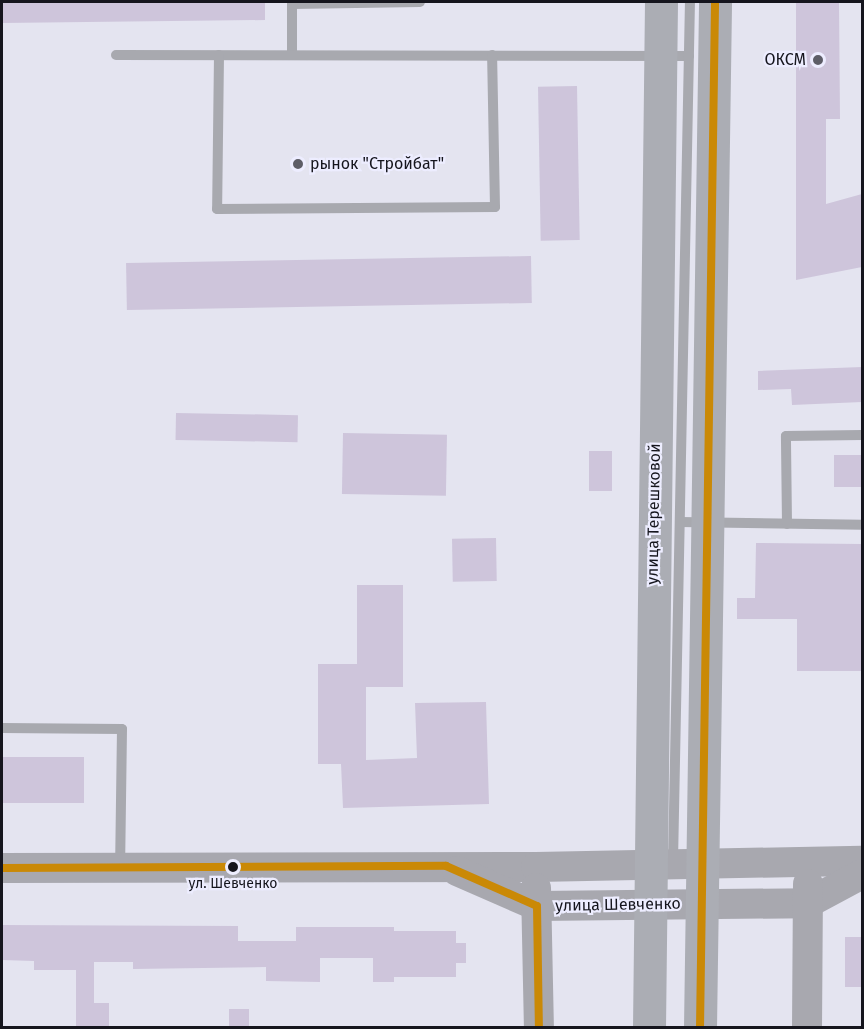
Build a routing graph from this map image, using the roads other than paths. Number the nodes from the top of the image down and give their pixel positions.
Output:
1 (420, 2) edge
2 (661, 2) edge
3 (690, 2) edge
4 (715, 2) edge
5 (292, 3) edge
6 (116, 55) dead end
7 (219, 55) junction
8 (292, 55) junction
9 (492, 55) junction
10 (689, 56) junction
11 (862, 435) edge
12 (680, 522) junction
13 (787, 524) junction
14 (862, 525) edge
15 (2, 728) edge
16 (862, 861) edge
17 (807, 862) junction
18 (674, 865) junction
19 (446, 866) junction
20 (536, 867) junction
21 (2, 868) edge
22 (120, 868) junction
23 (862, 874) edge
24 (808, 903) junction
25 (537, 906) junction
26 (539, 1028) edge
27 (649, 1028) edge
28 (699, 1028) edge
29 (807, 1028) edge

1 - 5 lane
2 - 27 main road, улица Терешковой
3 - 10 lane
4 - 28 main road
5 - 8 lane
6 - 7 lane
7 - 8 lane
7 - 9 lane
8 - 9 lane
9 - 10 lane
10 - 12 lane
11 - 13 lane
12 - 13 lane
12 - 18 lane
13 - 14 lane
15 - 22 lane
16 - 17 main road, улица Шевченко
17 - 18 main road, улица Шевченко
17 - 24 main road
18 - 20 main road, улица Шевченко
19 - 20 main road, улица Шевченко
19 - 22 main road, улица Шевченко
19 - 25 main road, улица Шевченко
20 - 25 main road
21 - 22 main road, улица Шевченко
23 - 24 main road, улица Шевченко
24 - 25 main road, улица Шевченко
24 - 29 main road
25 - 26 main road

